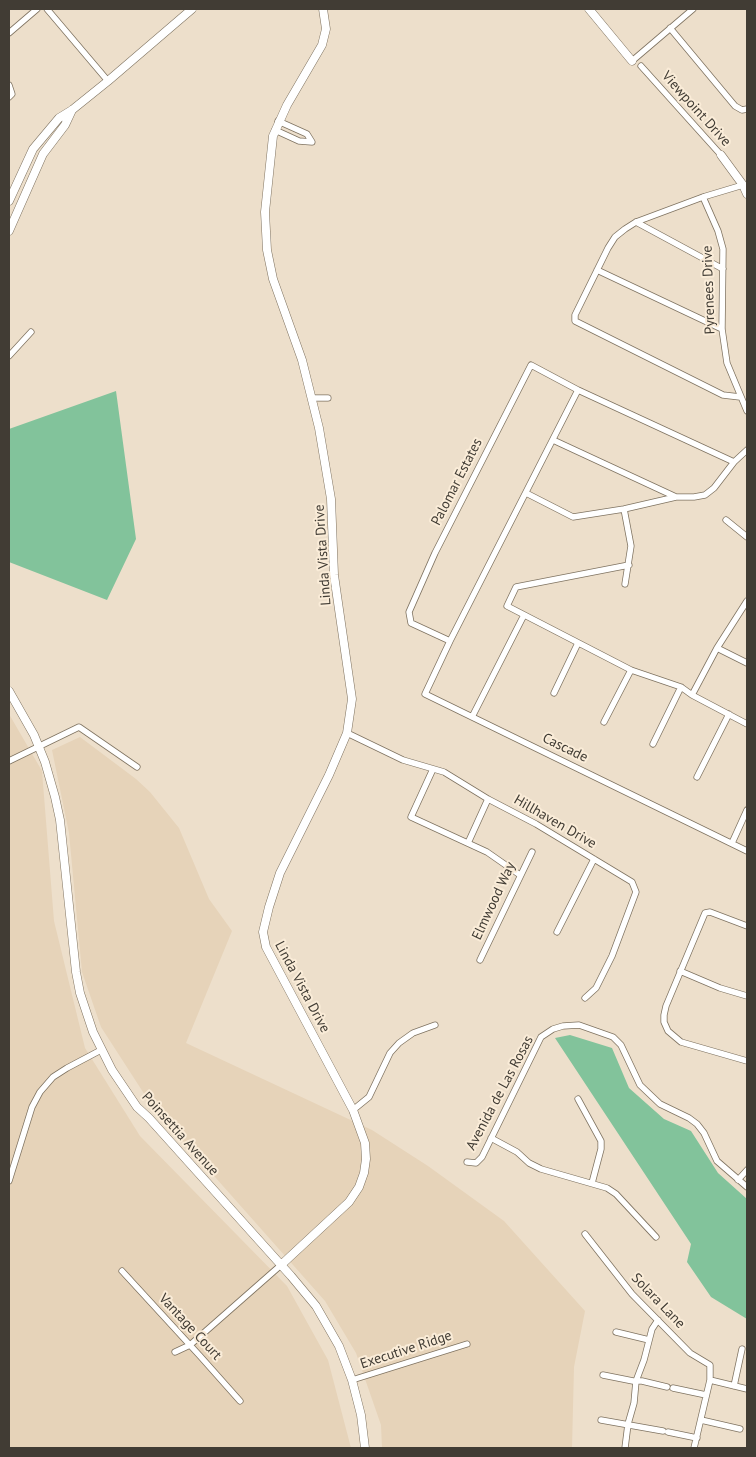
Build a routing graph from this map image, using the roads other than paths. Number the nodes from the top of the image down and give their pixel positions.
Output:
1 (37, 9) edge
2 (47, 9) edge
3 (192, 9) edge
4 (323, 9) edge
5 (589, 9) edge
6 (693, 9) edge
7 (670, 28) junction
8 (9, 33) edge
9 (632, 61) joint
10 (641, 66) dead end
11 (108, 81) junction
12 (9, 85) edge
13 (9, 97) edge
14 (72, 110) junction
15 (745, 110) edge
16 (278, 121) junction
17 (275, 130) junction
18 (721, 155) joint
19 (743, 185) junction
20 (747, 194) edge
21 (703, 197) junction
22 (9, 201) edge
23 (636, 222) junction
24 (9, 231) edge
25 (723, 269) junction
26 (598, 270) junction
27 (722, 329) junction
28 (31, 332) dead end
29 (9, 356) edge
30 (578, 390) junction
31 (740, 397) junction
32 (312, 398) junction
33 (328, 398) dead end
34 (747, 411) edge
35 (553, 440) junction
36 (747, 450) edge
37 (734, 462) junction
38 (526, 493) junction
39 (676, 496) junction
40 (624, 509) junction
41 (726, 520) dead end
42 (747, 537) edge
43 (629, 565) junction
44 (625, 584) dead end
45 (747, 601) edge
46 (524, 615) junction
47 (450, 641) junction
48 (578, 643) junction
49 (717, 648) junction
50 (747, 663) edge
51 (631, 670) junction
52 (681, 687) junction
53 (9, 691) edge
54 (554, 693) dead end
55 (692, 695) junction
56 (729, 714) junction
57 (472, 716) junction
58 (604, 722) dead end
59 (747, 724) edge
60 (347, 733) junction
61 (652, 744) dead end
62 (39, 747) junction
63 (9, 761) edge
64 (137, 767) dead end
65 (433, 769) junction
66 (697, 776) dead end
67 (488, 799) junction
68 (747, 810) edge
69 (468, 843) junction
70 (732, 843) junction
71 (747, 851) edge
72 (532, 852) dead end
73 (594, 859) junction
74 (520, 875) junction
75 (747, 926) edge
76 (558, 932) dead end
77 (480, 960) dead end
78 (680, 971) junction
79 (747, 996) edge
80 (584, 998) dead end
81 (435, 1025) dead end
82 (101, 1050) junction
83 (747, 1061) edge
84 (578, 1099) dead end
85 (354, 1110) junction
86 (491, 1138) junction
87 (467, 1162) dead end
88 (747, 1170) edge
89 (738, 1180) junction
90 (9, 1181) edge
91 (592, 1183) junction
92 (747, 1187) edge
93 (585, 1234) dead end
94 (656, 1237) dead end
95 (281, 1265) junction
96 (122, 1271) dead end
97 (658, 1320) junction
98 (616, 1332) dead end
99 (649, 1340) junction
100 (467, 1344) dead end
101 (190, 1345) junction
102 (742, 1349) dead end
103 (175, 1352) dead end
104 (603, 1375) dead end
105 (352, 1380) junction
106 (710, 1380) junction
107 (636, 1381) junction
108 (734, 1386) junction
109 (747, 1389) edge
110 (706, 1396) junction
111 (240, 1402) dead end
112 (601, 1420) dead end
113 (701, 1420) junction
114 (628, 1424) junction
115 (740, 1429) dead end
116 (697, 1438) junction
117 (365, 1448) edge
118 (625, 1448) edge
119 (694, 1448) edge

1 - 8 street
2 - 11 street
3 - 11 street
4 - 16 street, Linda Vista Drive
5 - 9 street
6 - 7 street
7 - 9 street
7 - 15 street
10 - 18 street, Viewpoint Drive
11 - 14 street
12 - 13 street
14 - 22 street
14 - 24 street
16 - 17 street, Linda Vista Drive
16 - 17 street
17 - 32 street, Linda Vista Drive
18 - 19 street, Viewpoint Drive
19 - 20 street, Viewpoint Drive
19 - 21 street
21 - 23 street
21 - 25 street, Pyrenees Drive
23 - 25 street
23 - 26 street
25 - 27 street, Pyrenees Drive
26 - 27 street
26 - 31 street
27 - 31 street, Pyrenees Drive
28 - 29 street
30 - 35 street
30 - 37 street
30 - 47 street, Palomar Estates
31 - 34 street, Pyrenees Drive
32 - 33 street
32 - 60 street, Linda Vista Drive
35 - 38 street
35 - 39 street
36 - 37 street
37 - 39 street
38 - 40 street
38 - 47 street
39 - 40 street
40 - 43 street
41 - 42 street
43 - 44 street
43 - 46 street
45 - 49 street
46 - 48 street
46 - 57 street
47 - 57 street, Cascade
48 - 51 street
48 - 54 street
49 - 50 street
49 - 55 street
51 - 52 street
51 - 58 street
52 - 55 street
52 - 61 street
53 - 62 street, Poinsettia Avenue
55 - 56 street
56 - 59 street
56 - 66 street
57 - 70 street, Cascade
60 - 65 street, Hillhaven Drive
60 - 85 street, Linda Vista Drive
62 - 63 street
62 - 64 street
62 - 82 street, Poinsettia Avenue
65 - 67 street, Hillhaven Drive
65 - 69 street
67 - 69 street
67 - 73 street, Hillhaven Drive
68 - 70 street
69 - 74 street
70 - 71 street, Cascade
72 - 74 street, Elmwood Way
73 - 76 street
73 - 80 street, Hillhaven Drive
74 - 77 street, Elmwood Way
75 - 78 street
78 - 79 street
78 - 83 street
81 - 85 street
82 - 90 street
82 - 95 street, Poinsettia Avenue
84 - 91 street
85 - 95 street, Linda Vista Drive
86 - 87 street, Avenida de Las Rosas
86 - 89 street, Avenida de Las Rosas
86 - 91 street
88 - 89 street
89 - 92 street, Avenida de Las Rosas
91 - 94 street
93 - 97 street, Solara Lane
95 - 101 street
95 - 105 street, Poinsettia Avenue
96 - 101 street, Vantage Court
97 - 99 street
97 - 106 street, Solara Lane
98 - 99 street
99 - 107 street
100 - 105 street, Executive Ridge
101 - 103 street
101 - 111 street, Vantage Court
102 - 108 street
104 - 107 street
105 - 117 street, Poinsettia Avenue
106 - 108 street
106 - 110 street
107 - 110 street
107 - 114 street
108 - 109 street
110 - 113 street
112 - 114 street
113 - 115 street
113 - 116 street
114 - 116 street
114 - 118 street
116 - 119 street

